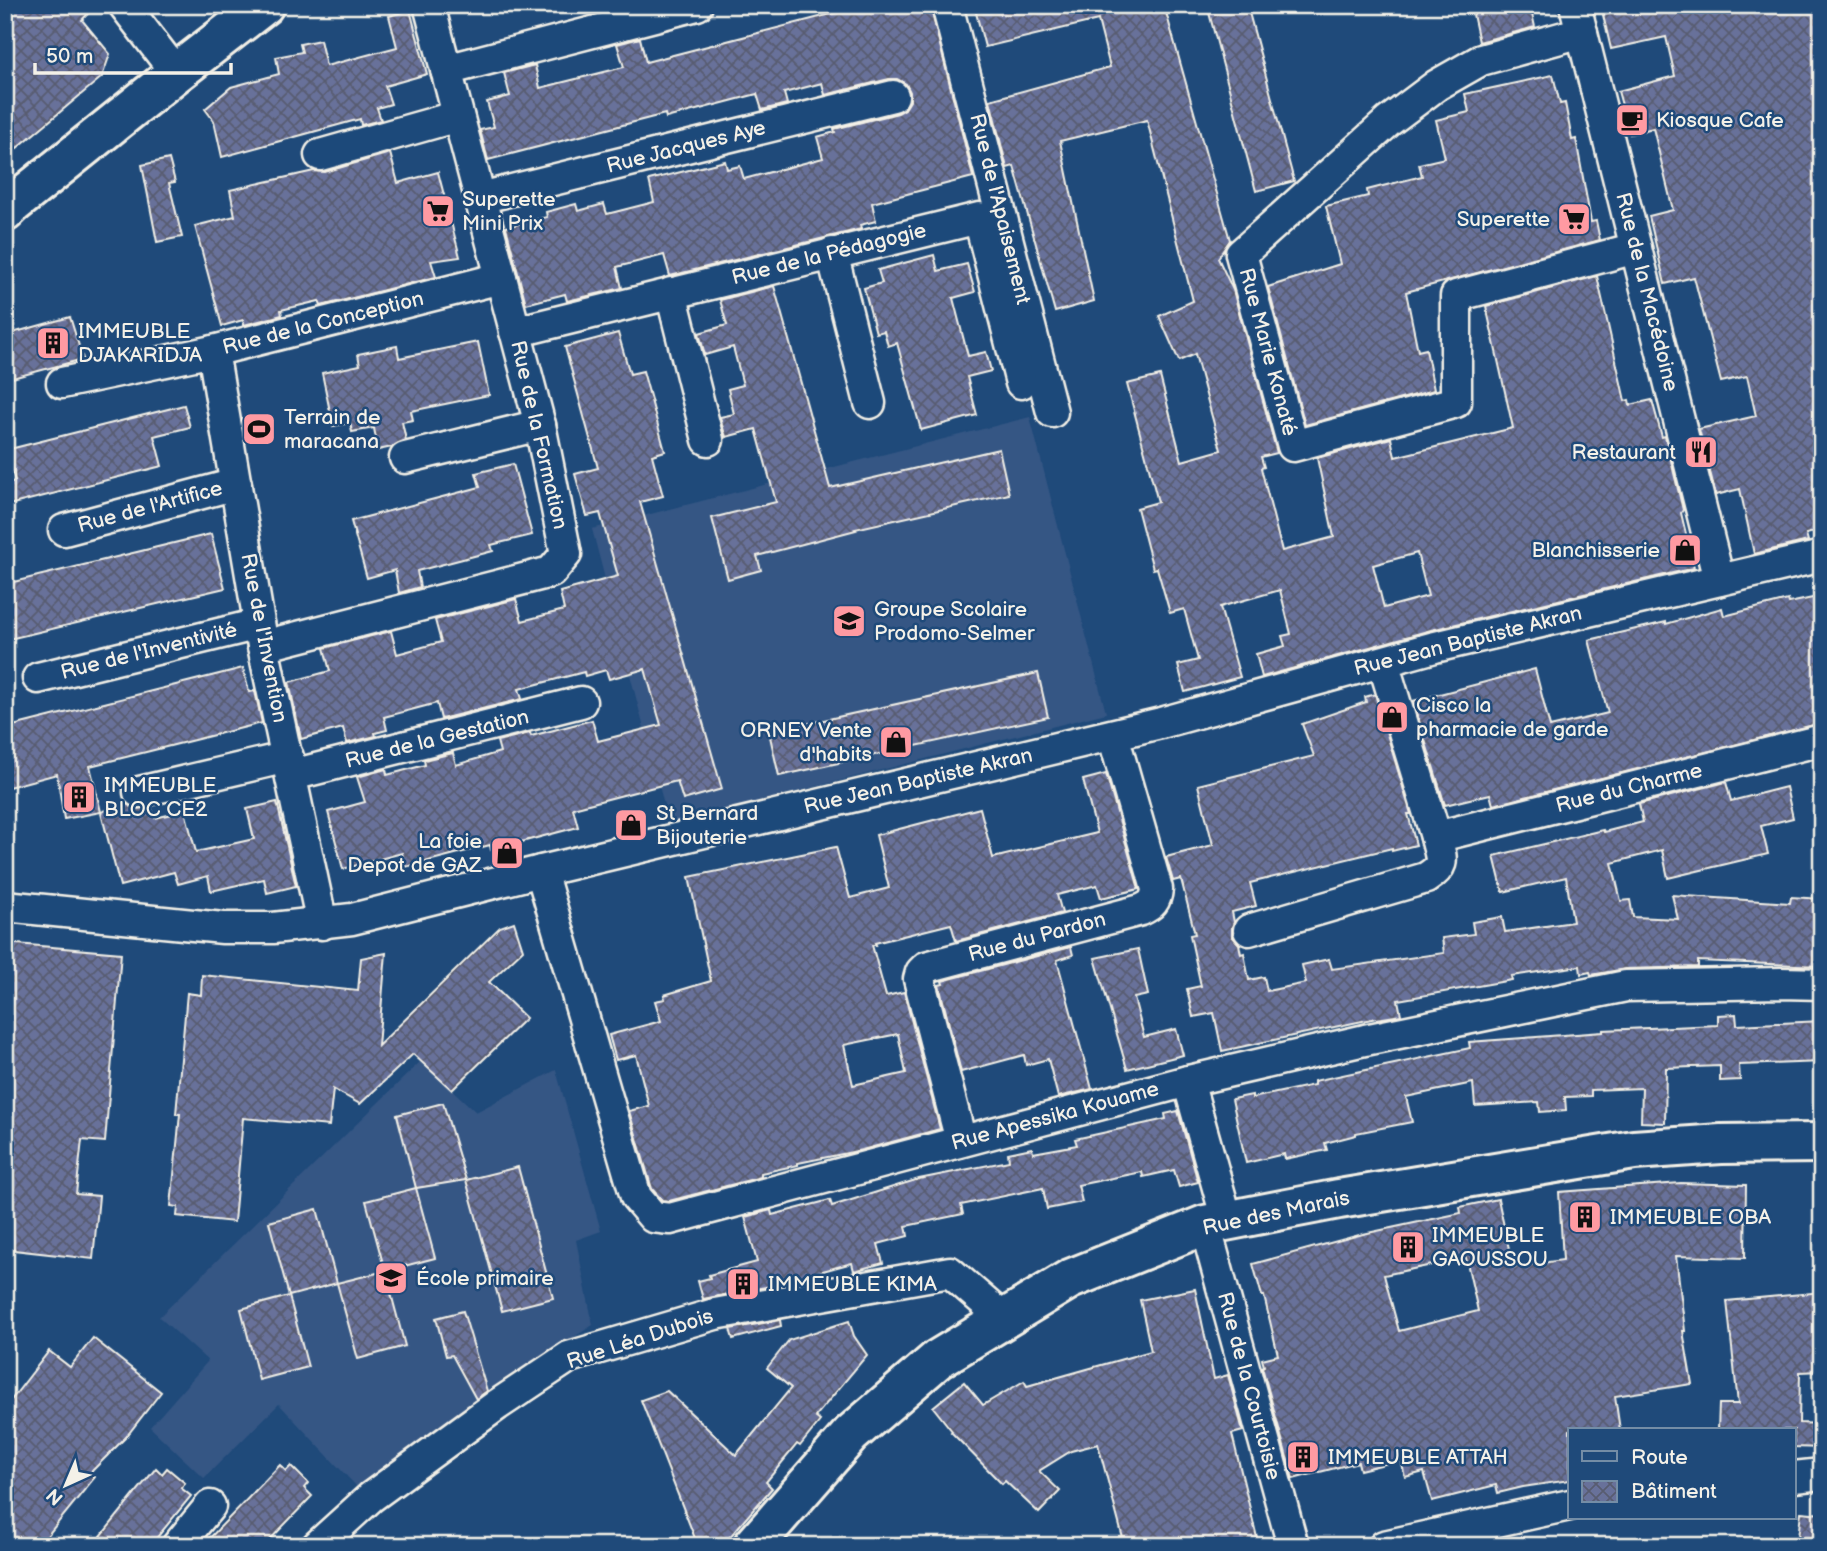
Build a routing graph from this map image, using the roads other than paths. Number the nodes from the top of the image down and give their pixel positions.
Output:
1 (124, 5) edge
2 (264, 5) edge
3 (429, 5) edge
4 (697, 5) edge
5 (947, 5) edge
6 (1579, 19) edge
7 (446, 70) junction
8 (176, 72) junction
9 (893, 96) dead end
10 (457, 116) junction
11 (320, 155) dead end
12 (480, 198) junction
13 (5, 212) edge
14 (1636, 248) junction
15 (832, 253) junction
16 (501, 278) junction
17 (671, 293) junction
18 (515, 332) junction
19 (213, 351) junction
20 (62, 383) dead end
21 (1021, 383) dead end
22 (870, 403) dead end
23 (1052, 412) dead end
24 (540, 425) junction
25 (708, 440) dead end
26 (405, 458) dead end
27 (236, 484) junction
28 (64, 530) dead end
29 (1822, 556) edge
30 (1719, 579) junction
31 (261, 635) junction
32 (1383, 662) junction
33 (38, 678) dead end
34 (581, 702) dead end
35 (1113, 734) junction
36 (1822, 740) edge
37 (290, 766) junction
38 (139, 792) dead end
39 (1436, 837) junction
40 (541, 871) junction
41 (5, 905) edge
42 (321, 924) junction
43 (1249, 930) dead end
44 (1822, 984) edge
45 (1188, 1081) junction
46 (961, 1141) junction
47 (1822, 1143) edge
48 (1216, 1223) junction
49 (1003, 1318) junction
50 (1822, 1475) edge
51 (1796, 1477) edge
52 (1568, 1505) edge
53 (210, 1507) dead end
54 (177, 1546) edge
55 (317, 1546) edge
56 (753, 1546) edge
57 (1293, 1546) edge
58 (1384, 1546) edge

1 - 8 street
2 - 8 street
3 - 7 street, Rue de la Formation
4 - 7 street
5 - 23 street, Rue de l'Apaisement
6 - 14 street, Rue de la Macédoine
6 - 14 street, Rue Marie Konaté
7 - 10 street, Rue de la Formation
8 - 13 street
9 - 12 street, Rue Jacques Aye
10 - 11 street
10 - 12 street, Rue de la Formation
12 - 16 street, Rue de la Formation
14 - 30 street, Rue de la Macédoine
15 - 17 street, Rue de la Pédagogie
15 - 21 street, Rue de la Pédagogie
15 - 22 street
16 - 18 street, Rue de la Formation
16 - 19 street, Rue de la Conception
17 - 18 street, Rue de la Pédagogie
17 - 25 street
18 - 24 street, Rue de la Formation
19 - 20 street, Rue de la Conception
19 - 27 street, Rue de l'Invention
24 - 26 street
24 - 31 street, Rue de la Formation
27 - 28 street, Rue de l'Artifice
27 - 31 street, Rue de l'Invention
29 - 30 street, Rue Jean Baptiste Akran
30 - 32 street, Rue Jean Baptiste Akran
31 - 33 street, Rue de l'Inventivité
31 - 37 street, Rue de l'Invention
32 - 35 street, Rue Jean Baptiste Akran
32 - 39 street
34 - 37 street, Rue de la Gestation
35 - 40 street, Rue Jean Baptiste Akran
35 - 46 street, Rue du Pardon
36 - 39 street, Rue du Charme
37 - 38 street, Rue de la Gestation
37 - 42 street, Rue de l'Invention
39 - 43 street
40 - 42 street, Rue Jean Baptiste Akran
40 - 46 street, Rue Apessika Kouame
41 - 42 street, Rue Jean Baptiste Akran
44 - 45 street, Rue Apessika Kouame
45 - 46 street, Rue Apessika Kouame
45 - 48 street, Rue de la Courtoisie
47 - 48 street, Rue des Marais
48 - 49 street, Rue des Marais
48 - 57 street, Rue de la Courtoisie
49 - 55 street, Rue Léa Dubois
49 - 56 street, Rue des Marais
50 - 51 street
52 - 58 street
53 - 54 street

